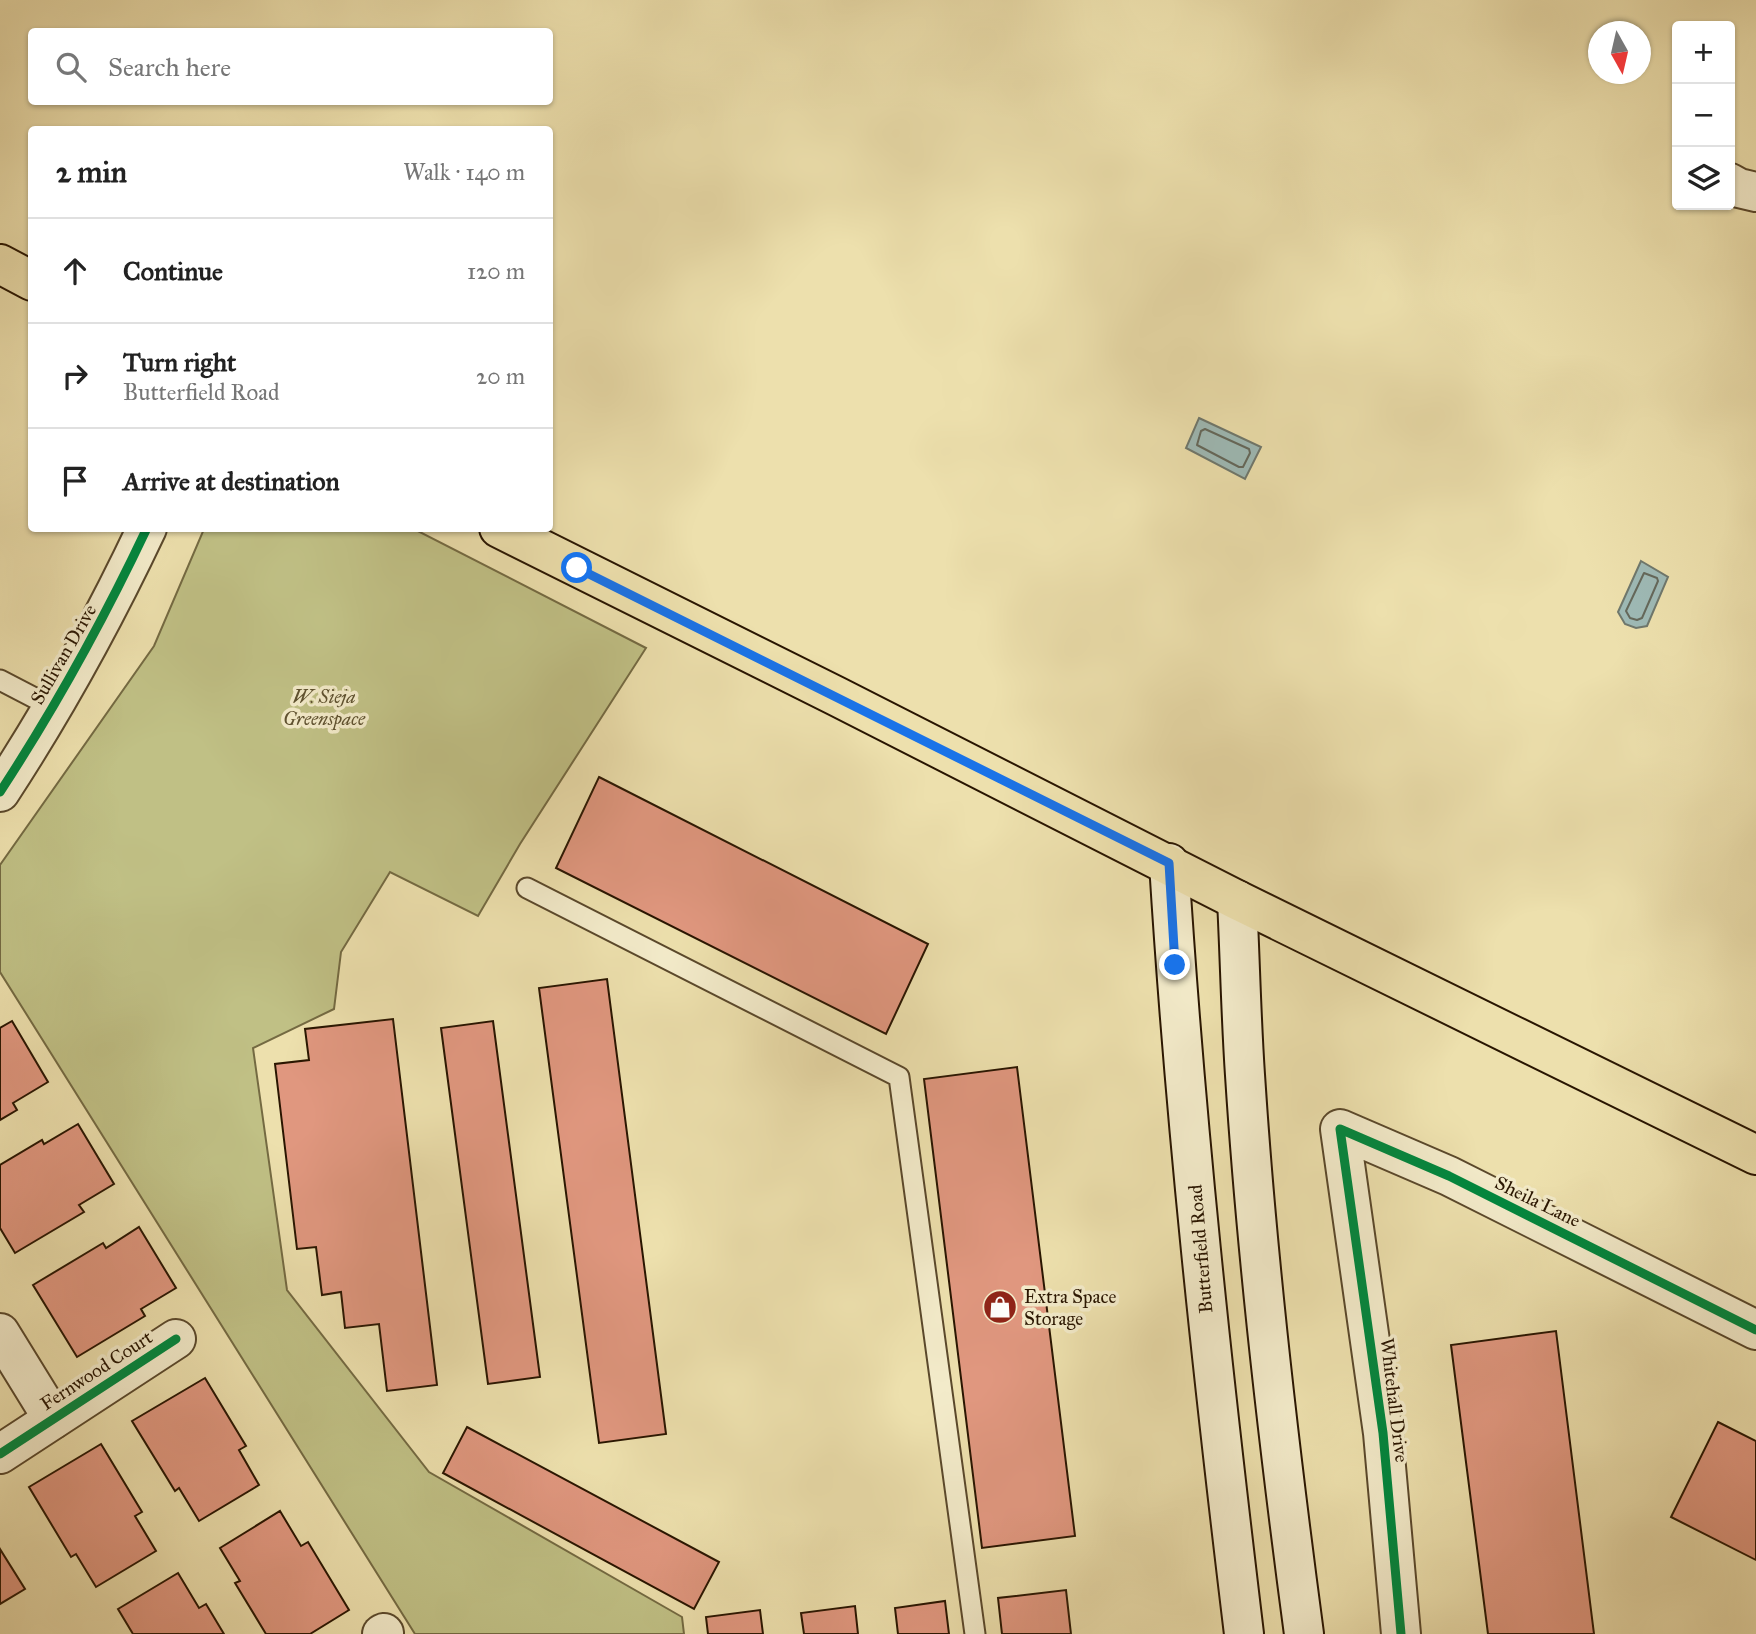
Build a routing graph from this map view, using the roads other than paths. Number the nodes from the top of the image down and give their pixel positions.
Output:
1 (1735, 186) edge
2 (1756, 192) edge
3 (0, 264) edge
4 (28, 279) edge
5 (145, 532) edge
6 (507, 532) edge
7 (0, 680) edge
8 (52, 707) junction
9 (0, 792) edge
10 (1169, 863) junction
11 (527, 888) dead end
12 (1237, 900) junction
13 (1756, 1154) edge
14 (1347, 1171) joint
15 (1756, 1330) edge
16 (0, 1334) edge
17 (176, 1339) dead end
18 (53, 1419) junction
19 (0, 1454) edge
20 (975, 1634) edge
21 (1244, 1634) edge
22 (1304, 1634) edge
23 (1401, 1634) edge

1 - 2 street
3 - 4 main road
5 - 8 street, Sullivan Drive
6 - 10 main road
7 - 8 lane
8 - 9 street, Sullivan Drive
10 - 12 main road
10 - 21 street, Butterfield Road
11 - 20 lane
12 - 13 main road
12 - 22 street
14 - 15 street, Sheila Lane
14 - 23 street, Whitehall Drive
16 - 18 street, Fernwood Court
17 - 18 street, Fernwood Court
18 - 19 street, Fernwood Court

